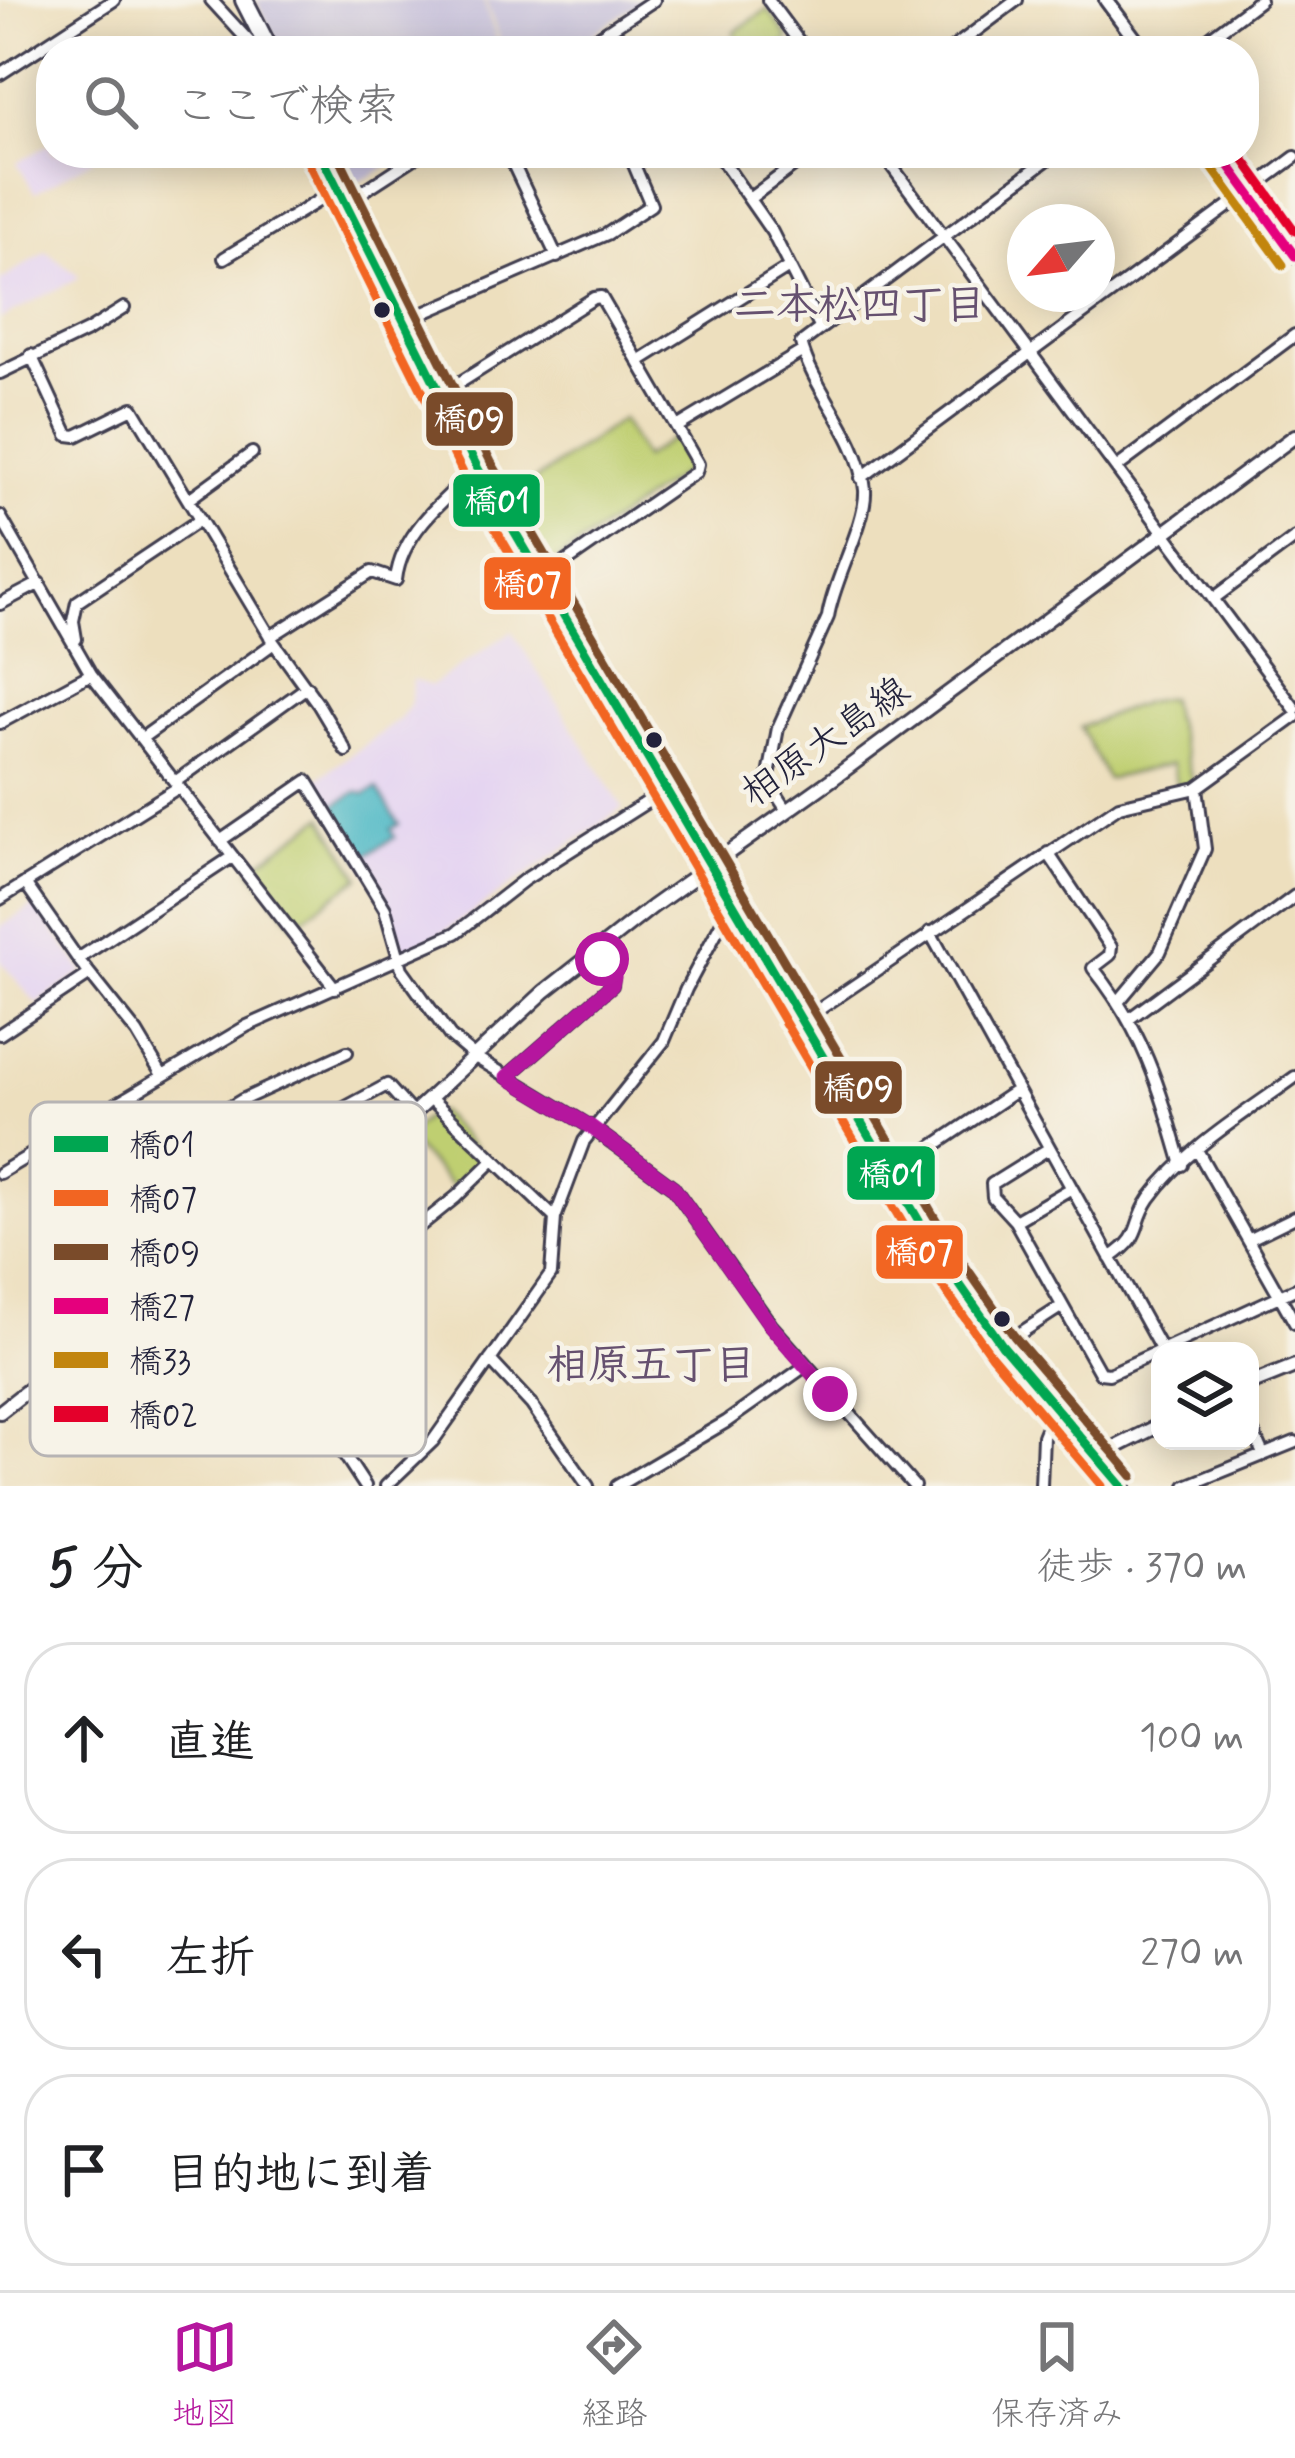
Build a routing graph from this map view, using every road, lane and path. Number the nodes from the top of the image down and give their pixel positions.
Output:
1 (114, 0) edge
2 (211, 0) edge
3 (244, 0) edge
4 (653, 0) edge
5 (768, 0) edge
6 (1017, 0) edge
7 (1106, 0) edge
8 (1260, 0) edge
9 (59, 36) edge
10 (245, 36) edge
11 (263, 36) edge
12 (601, 36) edge
13 (795, 36) edge
14 (969, 36) edge
15 (1133, 36) edge
16 (1212, 36) edge
17 (36, 51) edge
18 (0, 74) edge
19 (1295, 157) edge
20 (327, 168) edge
21 (394, 168) edge
22 (515, 168) edge
23 (635, 168) edge
24 (727, 168) edge
25 (791, 168) edge
26 (892, 168) edge
27 (1036, 168) edge
28 (1231, 168) edge
29 (1248, 192) junction
30 (341, 196) junction
31 (749, 199) junction
32 (944, 236) junction
33 (1295, 256) edge
34 (557, 257) junction
35 (224, 258) dead end
36 (789, 268) junction
37 (124, 308) dead end
38 (404, 322) junction
39 (820, 327) junction
40 (1295, 335) edge
41 (802, 351) junction
42 (1030, 352) junction
43 (31, 355) junction
44 (639, 361) junction
45 (0, 373) edge
46 (440, 395) junction
47 (677, 428) junction
48 (1295, 436) edge
49 (252, 453) dead end
50 (1116, 468) junction
51 (478, 469) junction
52 (861, 478) junction
53 (189, 499) junction
54 (0, 516) edge
55 (198, 520) junction
56 (1164, 533) junction
57 (1295, 538) edge
58 (543, 578) junction
59 (40, 583) junction
60 (1213, 598) junction
61 (0, 604) edge
62 (272, 640) junction
63 (80, 653) junction
64 (91, 674) junction
65 (307, 687) junction
66 (1295, 713) edge
67 (0, 723) edge
68 (142, 738) junction
69 (346, 751) dead end
70 (177, 784) junction
71 (1197, 788) junction
72 (666, 790) junction
73 (786, 809) junction
74 (220, 841) junction
75 (1048, 853) junction
76 (232, 857) junction
77 (710, 864) junction
78 (25, 883) junction
79 (1295, 896) edge
80 (0, 899) edge
81 (735, 907) junction
82 (929, 932) junction
83 (596, 952) junction
84 (78, 959) junction
85 (400, 961) junction
86 (89, 974) junction
87 (335, 988) junction
88 (1119, 1000) junction
89 (1130, 1018) junction
90 (802, 1022) junction
91 (0, 1034) edge
92 (347, 1052) dead end
93 (475, 1057) junction
94 (162, 1075) junction
95 (507, 1077) junction
96 (1295, 1077) edge
97 (1017, 1090) junction
98 (430, 1099) junction
99 (115, 1102) edge
100 (239, 1102) edge
101 (355, 1102) edge
102 (402, 1102) edge
103 (426, 1103) edge
104 (591, 1127) junction
105 (1048, 1149) junction
106 (1197, 1150) junction
107 (30, 1154) edge
108 (493, 1161) junction
109 (1182, 1165) junction
110 (0, 1173) edge
111 (892, 1174) junction
112 (1070, 1189) junction
113 (1295, 1217) edge
114 (555, 1218) junction
115 (426, 1221) edge
116 (1015, 1221) junction
117 (1248, 1240) junction
118 (1110, 1258) junction
119 (1295, 1289) edge
120 (1279, 1296) junction
121 (1062, 1306) junction
122 (1295, 1323) edge
123 (1157, 1342) edge
124 (1179, 1342) edge
125 (1002, 1345) junction
126 (1151, 1355) edge
127 (490, 1360) junction
128 (1295, 1366) edge
129 (804, 1367) junction
130 (1259, 1380) edge
131 (30, 1388) edge
132 (1054, 1409) junction
133 (0, 1412) edge
134 (1151, 1430) edge
135 (1295, 1442) edge
136 (1259, 1445) edge
137 (426, 1449) edge
138 (1263, 1454) junction
139 (345, 1456) edge
140 (421, 1456) edge
141 (1096, 1457) junction
142 (907, 1484) edge
143 (365, 1486) edge
144 (386, 1486) edge
145 (588, 1486) edge
146 (617, 1486) edge
147 (1041, 1486) edge
148 (1122, 1486) edge
149 (1186, 1486) edge

1 - 9 street
2 - 10 street
3 - 11 highway
4 - 12 street
5 - 13 street
6 - 14 street
7 - 15 street
8 - 16 street
17 - 18 street
19 - 29 street
20 - 30 highway
21 - 30 street
22 - 34 street
23 - 34 street
24 - 31 street
25 - 31 street
26 - 32 street
27 - 32 street
28 - 29 street
29 - 33 street
29 - 42 street
30 - 35 street
30 - 38 highway
31 - 36 street
32 - 39 street
32 - 42 street
34 - 38 street
36 - 39 street
36 - 44 street
37 - 43 street
38 - 46 highway
39 - 41 street
40 - 50 street
41 - 47 street
41 - 52 street
42 - 50 street
42 - 52 street
43 - 45 street
43 - 53 street
44 - 46 street
44 - 47 street
46 - 51 highway
47 - 58 street
48 - 56 street, 相原大島線
49 - 53 street
50 - 56 street
51 - 58 highway
51 - 62 street
52 - 73 street
53 - 55 street
54 - 59 street
55 - 62 street
55 - 63 street
56 - 60 street
56 - 73 street, 相原大島線
57 - 60 street
58 - 72 highway
59 - 61 street
59 - 63 street
60 - 66 street
62 - 65 street
62 - 68 street
63 - 64 street
64 - 67 street
64 - 68 street
65 - 69 street
65 - 70 street
66 - 71 street
68 - 70 street
70 - 74 street
70 - 78 street
71 - 75 street
71 - 88 street
72 - 77 highway
72 - 85 street
73 - 77 street, 相原大島線
74 - 76 street
74 - 85 street
75 - 82 street
75 - 88 street
76 - 84 street
76 - 87 street
77 - 81 highway
77 - 83 street, 相原大島線
78 - 80 street
78 - 84 street
79 - 89 street
81 - 90 highway
81 - 104 street
82 - 90 street
82 - 97 street
83 - 93 street, 相原大島線
83 - 95 street
84 - 86 street
85 - 87 street
85 - 93 street
86 - 91 street
86 - 94 street
87 - 94 street
88 - 89 street
89 - 109 street
90 - 111 highway
92 - 100 street
93 - 95 street
93 - 98 street, 相原大島線
94 - 99 street
95 - 104 street
96 - 106 street
97 - 105 street
97 - 111 street
98 - 103 street, 相原大島線
98 - 108 street
101 - 102 street
104 - 114 street
104 - 129 street
105 - 112 street
105 - 116 street
106 - 109 street
106 - 117 street
107 - 110 street
108 - 114 street
108 - 115 street
109 - 118 street
111 - 125 highway
112 - 116 street
112 - 118 street
113 - 117 street
114 - 127 street
116 - 121 street
117 - 120 street
118 - 123 street
119 - 120 street
120 - 122 street
120 - 124 street
121 - 125 street
121 - 126 street
125 - 132 highway
127 - 137 street
127 - 145 street
128 - 130 street
129 - 142 street
129 - 146 street
131 - 133 street, 相原大島線
132 - 141 highway
132 - 147 street
134 - 141 street
135 - 138 street
136 - 138 street
138 - 149 street
139 - 143 street
140 - 144 street
141 - 148 highway

